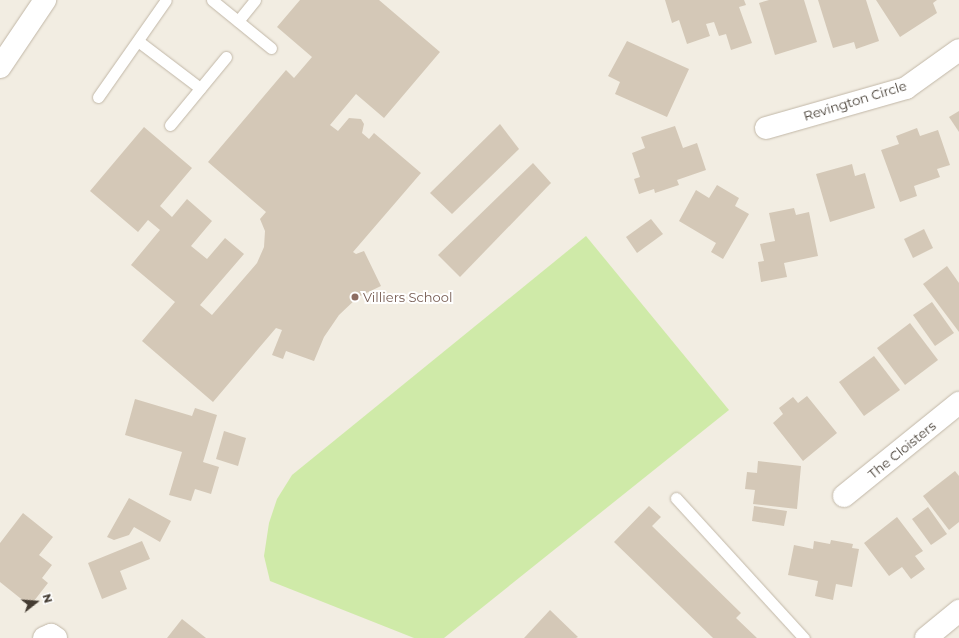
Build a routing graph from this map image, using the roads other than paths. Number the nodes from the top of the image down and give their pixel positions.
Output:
1 (45, 0) edge
2 (166, 0) edge
3 (212, 0) edge
4 (255, 0) edge
5 (238, 21) junction
6 (138, 41) junction
7 (271, 48) dead end
8 (959, 50) edge
9 (226, 57) dead end
10 (0, 67) edge
11 (200, 88) junction
12 (98, 98) dead end
13 (170, 125) dead end
14 (766, 128) dead end
15 (959, 403) edge
16 (844, 496) dead end
17 (676, 498) dead end
18 (959, 611) edge
19 (44, 638) edge
20 (56, 638) edge
21 (804, 638) edge
22 (926, 638) edge

1 - 10 street
2 - 6 lane
3 - 5 lane
4 - 5 lane
5 - 7 lane
6 - 11 lane
6 - 12 lane
8 - 14 street, Revington Circle
9 - 11 lane
11 - 13 lane
15 - 16 street, The Cloisters
17 - 21 lane
18 - 22 street
19 - 20 street

